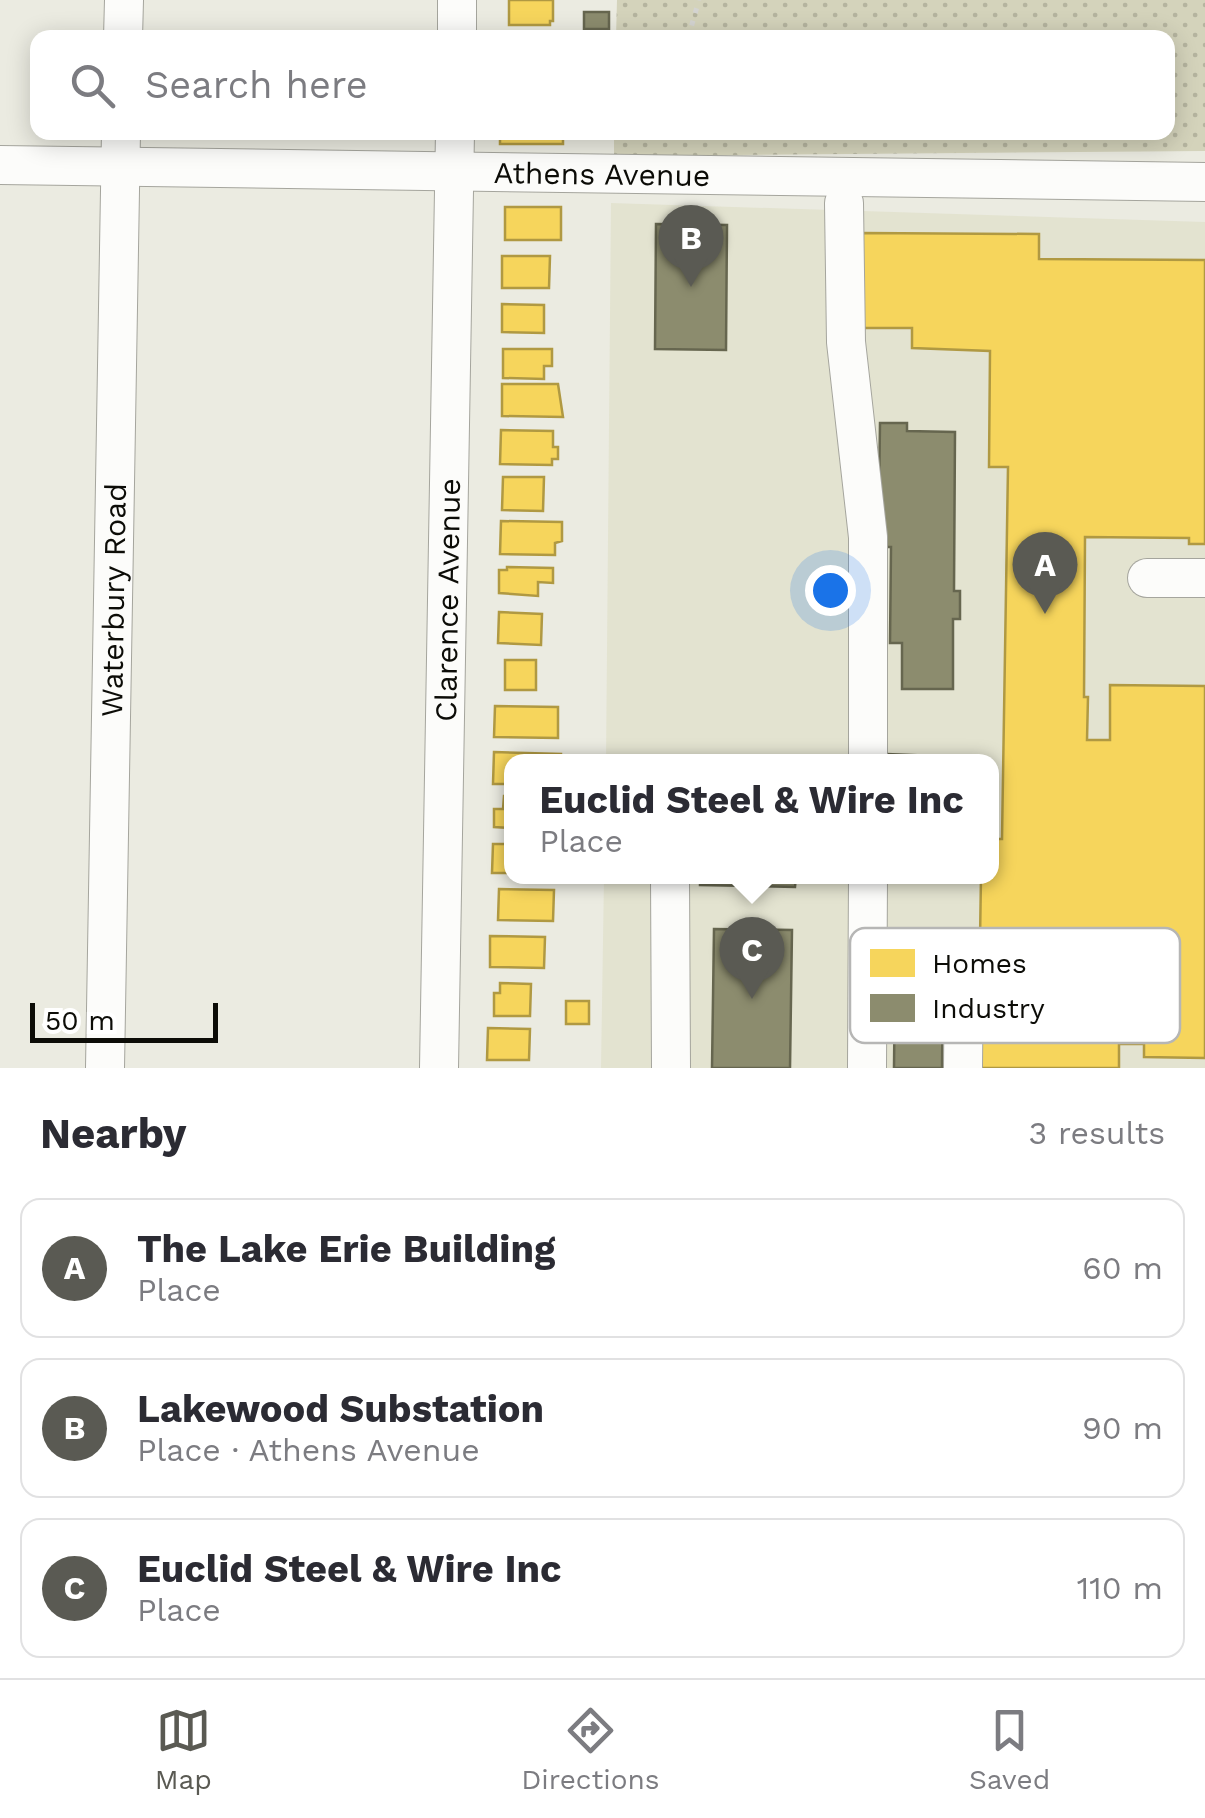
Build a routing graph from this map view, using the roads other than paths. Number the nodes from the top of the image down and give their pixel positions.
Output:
1 (124, 0) edge
2 (457, 0) edge
3 (123, 30) edge
4 (456, 30) edge
5 (455, 140) edge
6 (121, 149) edge
7 (0, 164) edge
8 (454, 171) junction
9 (1205, 182) edge
10 (844, 203) dead end
11 (1146, 578) dead end
12 (1205, 578) edge
13 (868, 754) edge
14 (670, 884) edge
15 (868, 884) edge
16 (868, 928) edge
17 (867, 1043) edge
18 (963, 1043) edge
19 (105, 1068) edge
20 (439, 1068) edge
21 (671, 1068) edge
22 (867, 1068) edge
23 (963, 1068) edge

1 - 3 street
2 - 4 street
5 - 8 street, Clarence Avenue
6 - 7 street, Athens Avenue
6 - 8 street, Athens Avenue
6 - 19 street, Waterbury Road
8 - 9 street, Athens Avenue
8 - 20 street, Clarence Avenue
10 - 13 street
11 - 12 street
14 - 21 street
15 - 16 street
17 - 22 street
18 - 23 street

